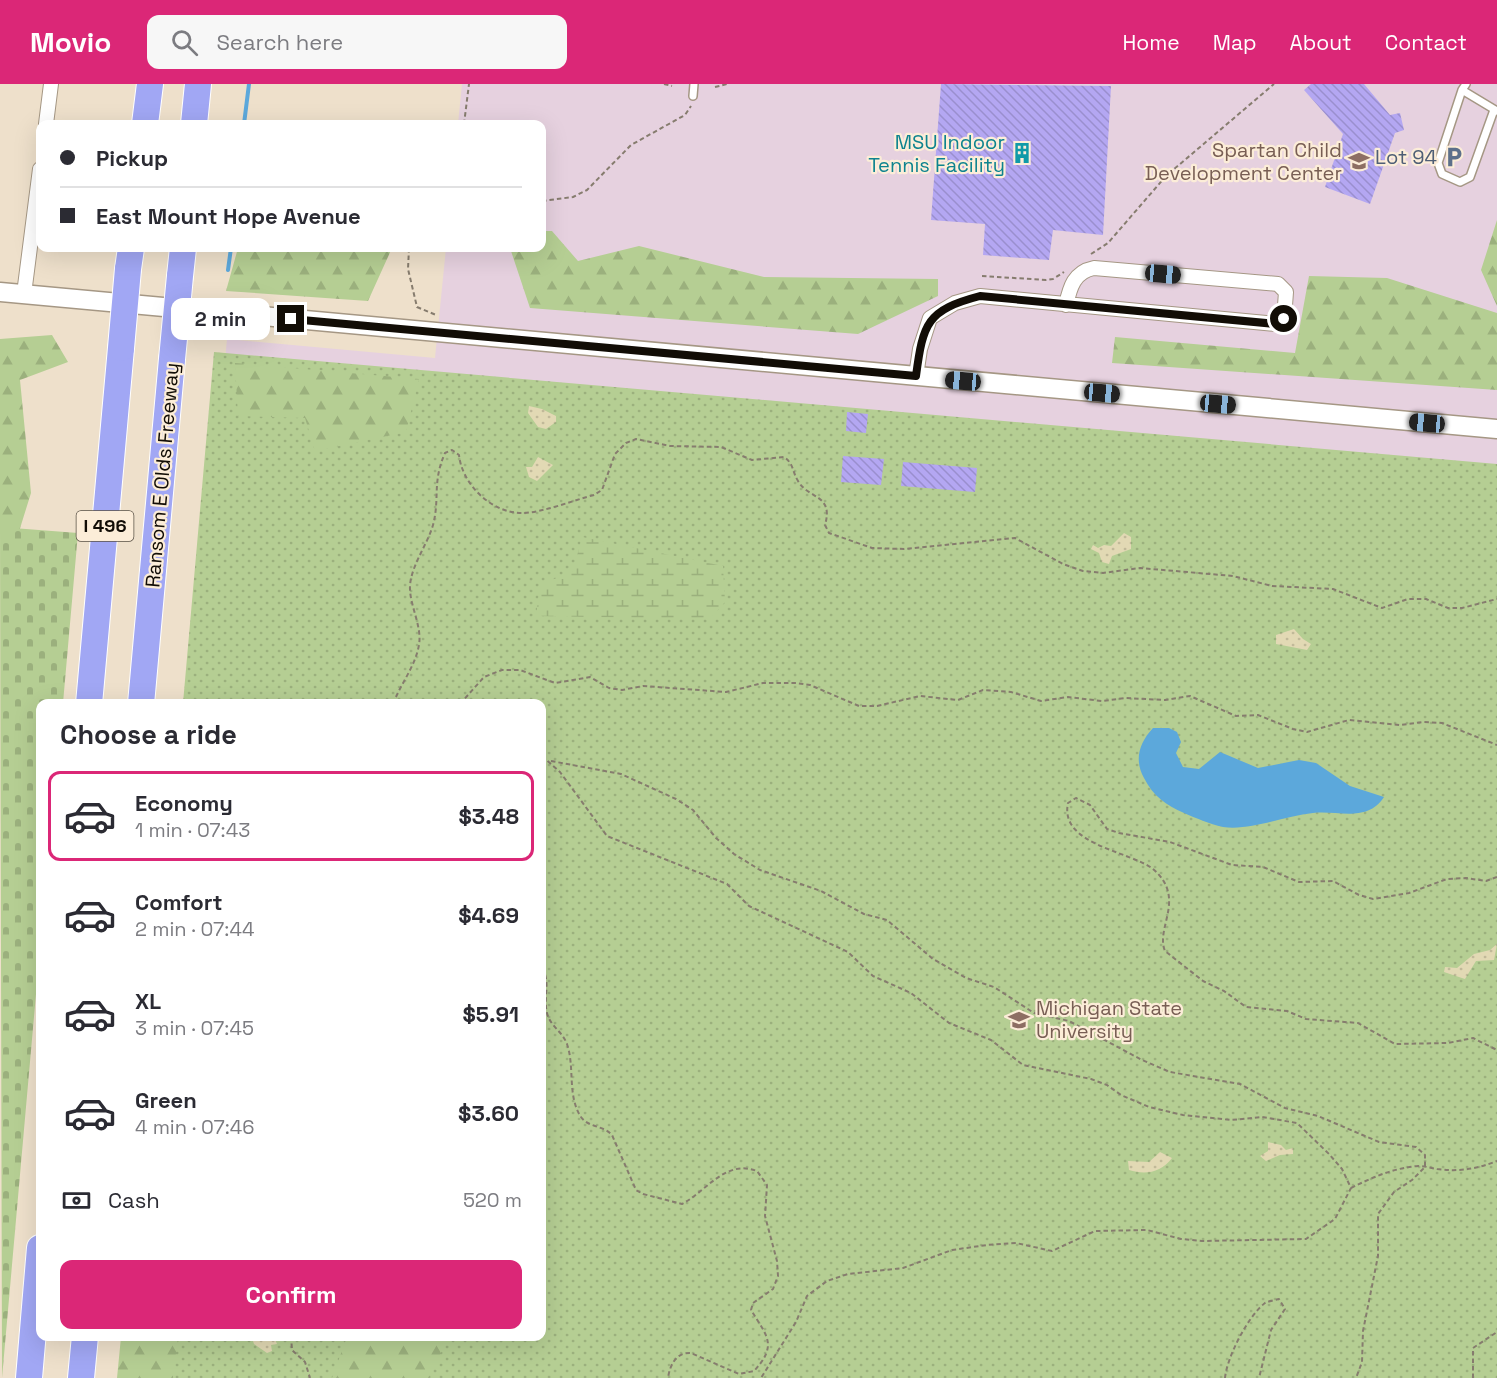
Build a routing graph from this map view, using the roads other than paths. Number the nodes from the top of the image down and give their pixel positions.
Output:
1 (51, 84) edge
2 (150, 84) edge
3 (198, 84) edge
4 (693, 84) edge
5 (1464, 87) edge
6 (693, 96) road end
7 (1495, 110) edge
8 (46, 120) edge
9 (146, 120) edge
10 (194, 120) edge
11 (36, 200) edge
12 (183, 252) edge
13 (129, 258) edge
14 (0, 292) edge
15 (24, 294) junction
16 (1066, 306) junction
17 (916, 376) junction
18 (1497, 429) edge
19 (89, 699) edge
20 (141, 699) edge
21 (36, 1295) edge
22 (85, 1341) edge
23 (29, 1378) edge
24 (81, 1378) edge

1 - 8 street
2 - 9 highway
3 - 10 highway
4 - 6 lane
5 - 7 lane
5 - 7 lane
11 - 15 street
12 - 20 highway, Ransom E Olds Freeway / I 496, bridge
13 - 19 highway, I 496, bridge
14 - 15 street
15 - 17 street
16 - 16 street
16 - 17 street
17 - 18 street
21 - 23 highway
22 - 24 highway

